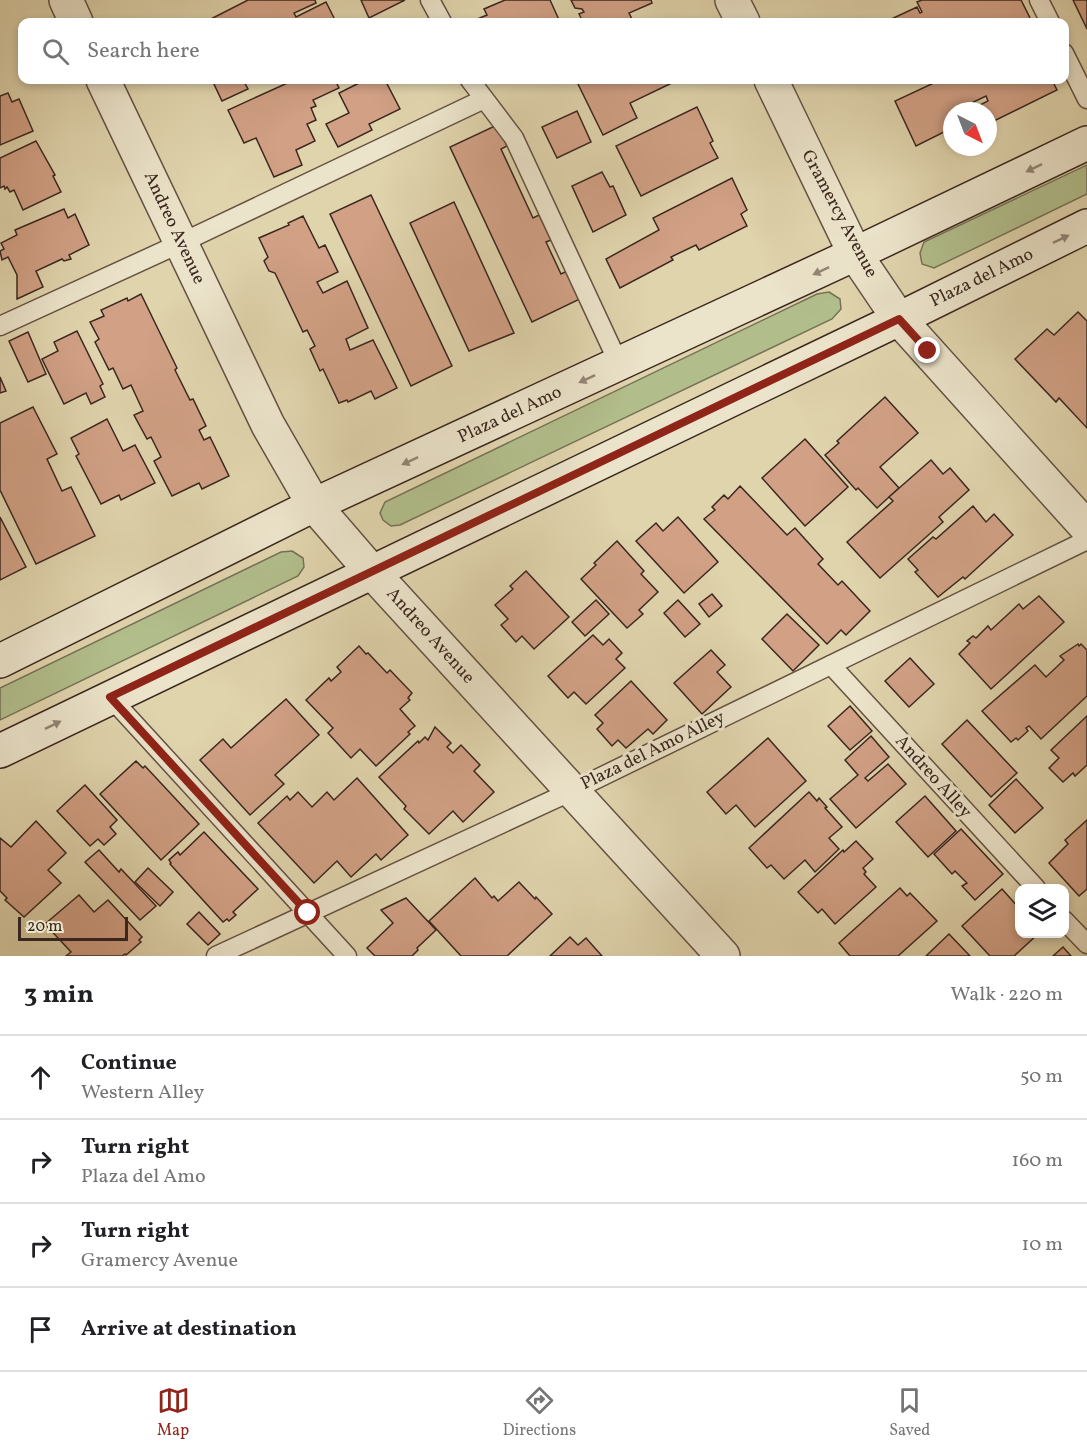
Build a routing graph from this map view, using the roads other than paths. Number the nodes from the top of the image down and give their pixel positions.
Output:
1 (66, 0) edge
2 (430, 0) edge
3 (732, 0) edge
4 (1039, 0) edge
5 (74, 18) edge
6 (439, 18) edge
7 (741, 18) edge
8 (1048, 18) edge
9 (1069, 61) edge
10 (106, 84) edge
11 (473, 84) edge
12 (773, 84) edge
13 (484, 99) junction
14 (1087, 99) edge
15 (1087, 143) edge
16 (1087, 226) edge
17 (181, 243) junction
18 (855, 254) junction
19 (899, 319) junction
20 (0, 326) edge
21 (619, 364) junction
22 (314, 505) junction
23 (1087, 528) edge
24 (1087, 540) edge
25 (371, 571) junction
26 (0, 661) edge
27 (831, 664) junction
28 (110, 697) junction
29 (0, 751) edge
30 (572, 791) junction
31 (1032, 884) edge
32 (308, 913) junction
33 (1069, 925) edge
34 (1087, 945) edge
35 (216, 956) edge
36 (347, 956) edge
37 (723, 956) edge

1 - 5 main road
2 - 6 lane
3 - 7 main road
4 - 8 lane
9 - 14 lane
10 - 17 main road, Andreo Avenue
11 - 13 lane
12 - 18 main road, Gramercy Avenue
13 - 17 lane
13 - 21 lane
15 -> 18 main road, Plaza del Amo
19 -> 16 main road, Plaza del Amo
17 - 20 lane
17 - 22 main road, Andreo Avenue
18 - 19 main road, Gramercy Avenue
18 -> 21 main road, Plaza del Amo
19 - 23 main road, Gramercy Avenue
19 - 25 main road, Plaza del Amo
21 -> 22 main road, Plaza del Amo
22 - 25 main road, Andreo Avenue
22 - 26 main road, Plaza del Amo
24 - 27 lane, Plaza del Amo Alley
25 - 28 main road, Plaza del Amo
25 - 30 main road, Andreo Avenue
27 - 30 lane, Plaza del Amo Alley
27 - 31 lane, Andreo Alley
29 -> 28 main road, Plaza del Amo
28 - 32 lane
30 - 32 lane, Plaza del Amo Alley
30 - 37 main road, Andreo Avenue
32 - 35 lane, Plaza del Amo Alley
32 - 36 lane
33 - 34 lane

